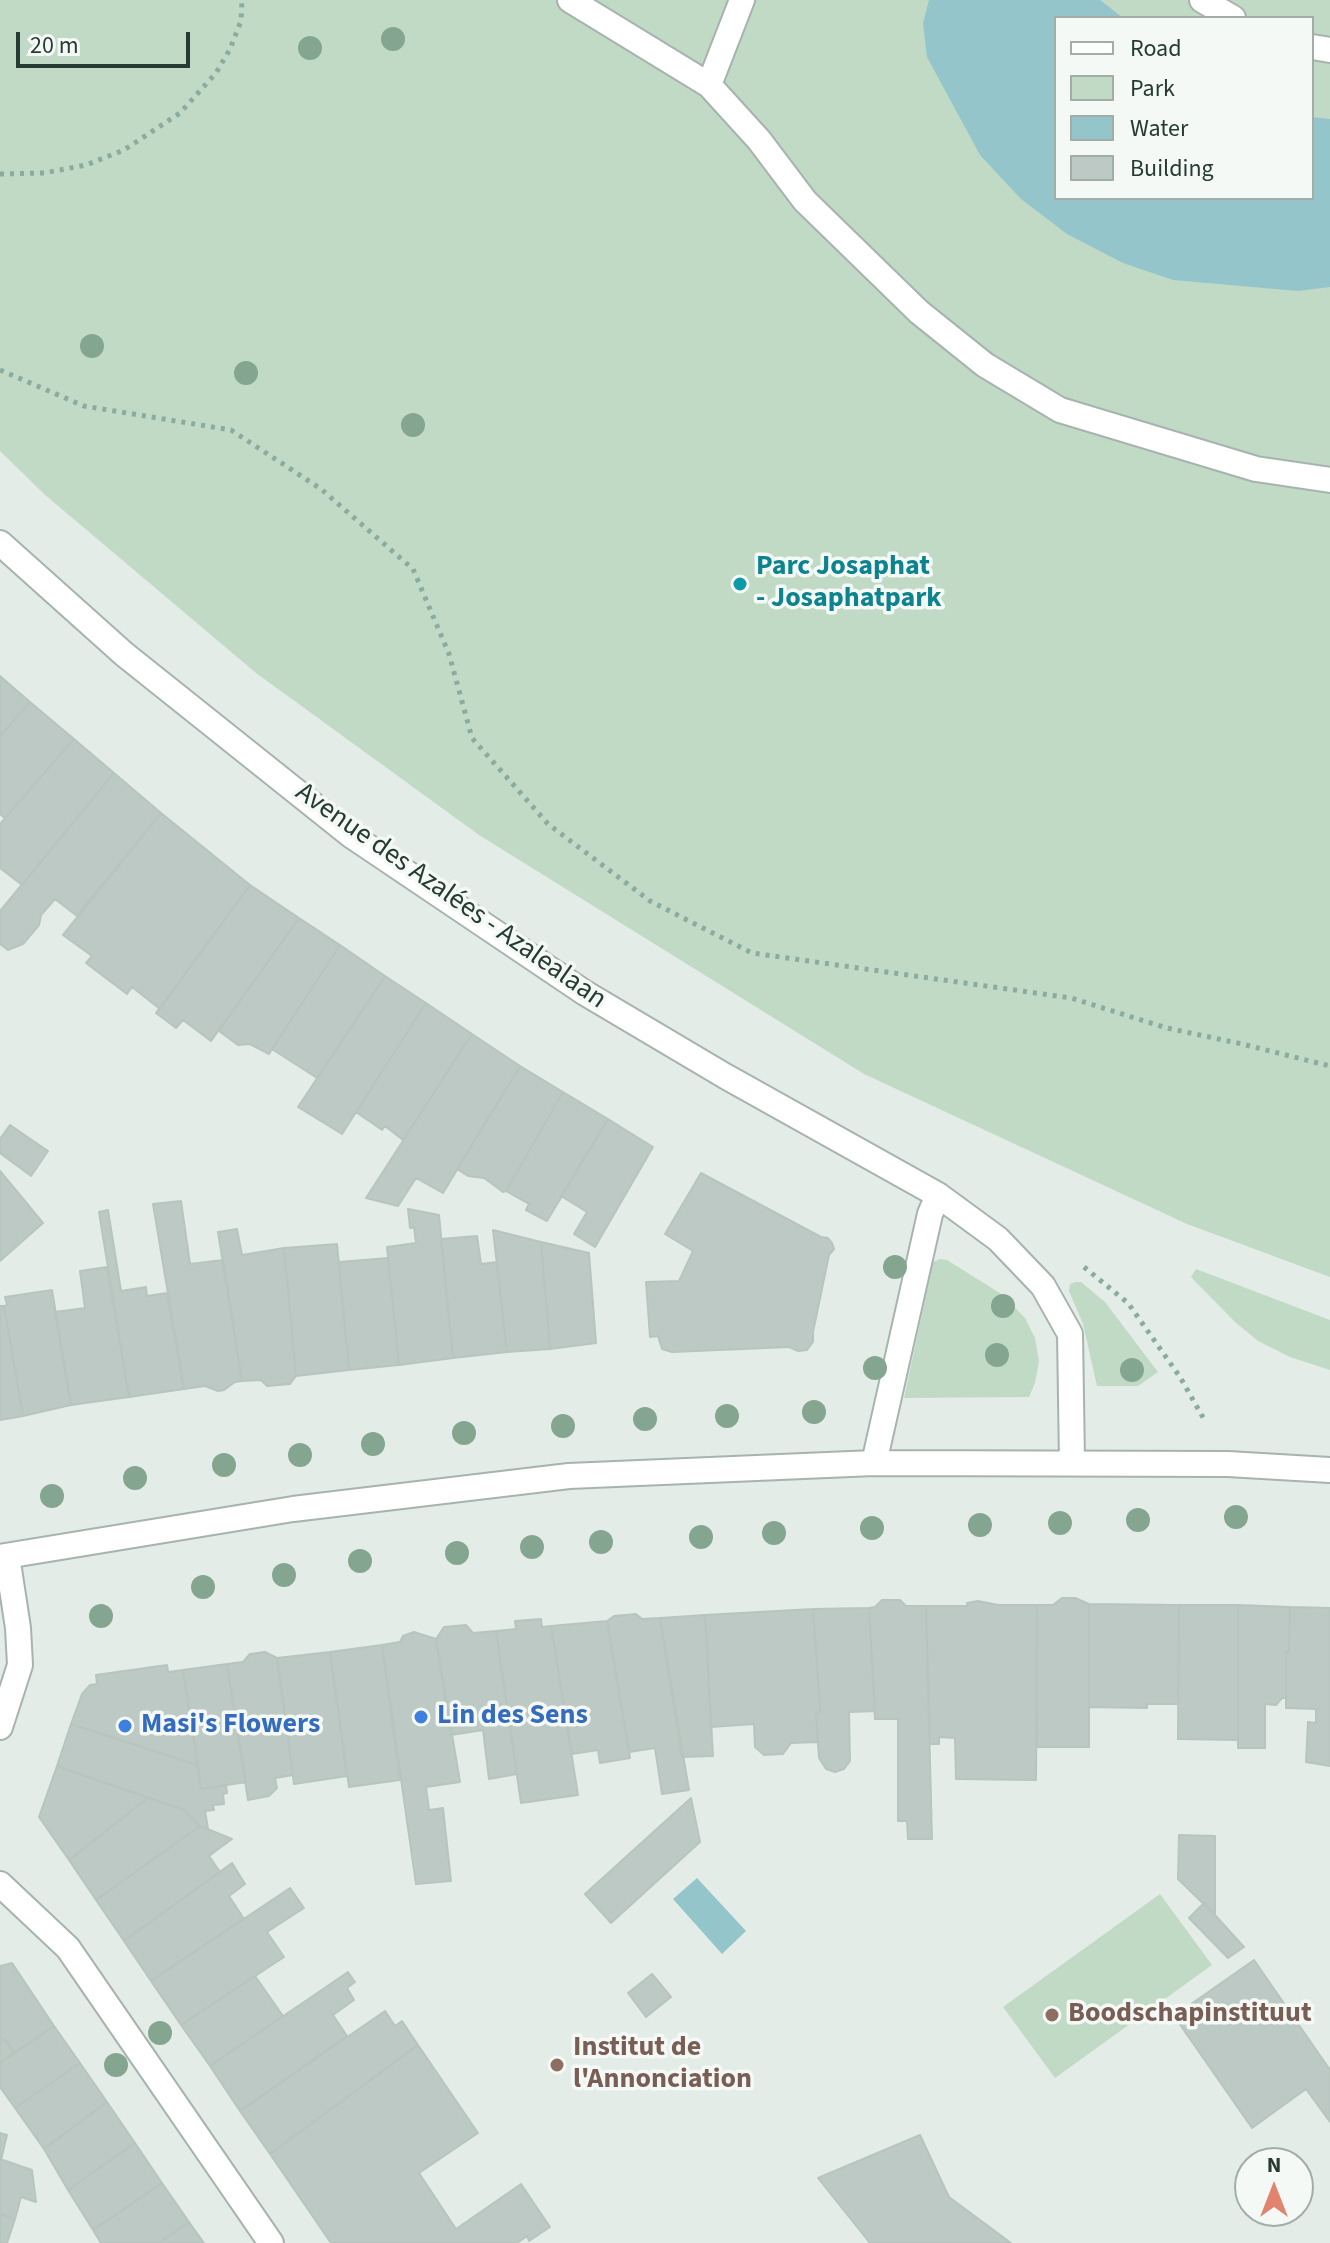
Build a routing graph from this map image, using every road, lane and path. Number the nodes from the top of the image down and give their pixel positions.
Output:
1 (242, 0) edge
2 (570, 0) edge
3 (742, 0) edge
4 (1202, 0) edge
5 (1230, 16) edge
6 (709, 85) junction
7 (0, 174) edge
8 (0, 370) edge
9 (1330, 480) edge
10 (0, 543) edge
11 (1330, 1066) edge
12 (938, 1195) junction
13 (1072, 1462) junction
14 (874, 1463) junction
15 (1330, 1470) edge
16 (3, 1557) edge
17 (0, 1727) edge
18 (0, 1884) edge
19 (271, 2243) edge

1 - 7 path
2 - 6 street
3 - 6 street
4 - 5 street
6 - 9 street
8 - 11 path
10 - 12 street, Avenue des Azalées - Azalealaan
12 - 13 street, Avenue des Azalées - Azalealaan
12 - 14 street
13 - 14 street
13 - 15 street
14 - 16 street
16 - 17 street
18 - 19 street

